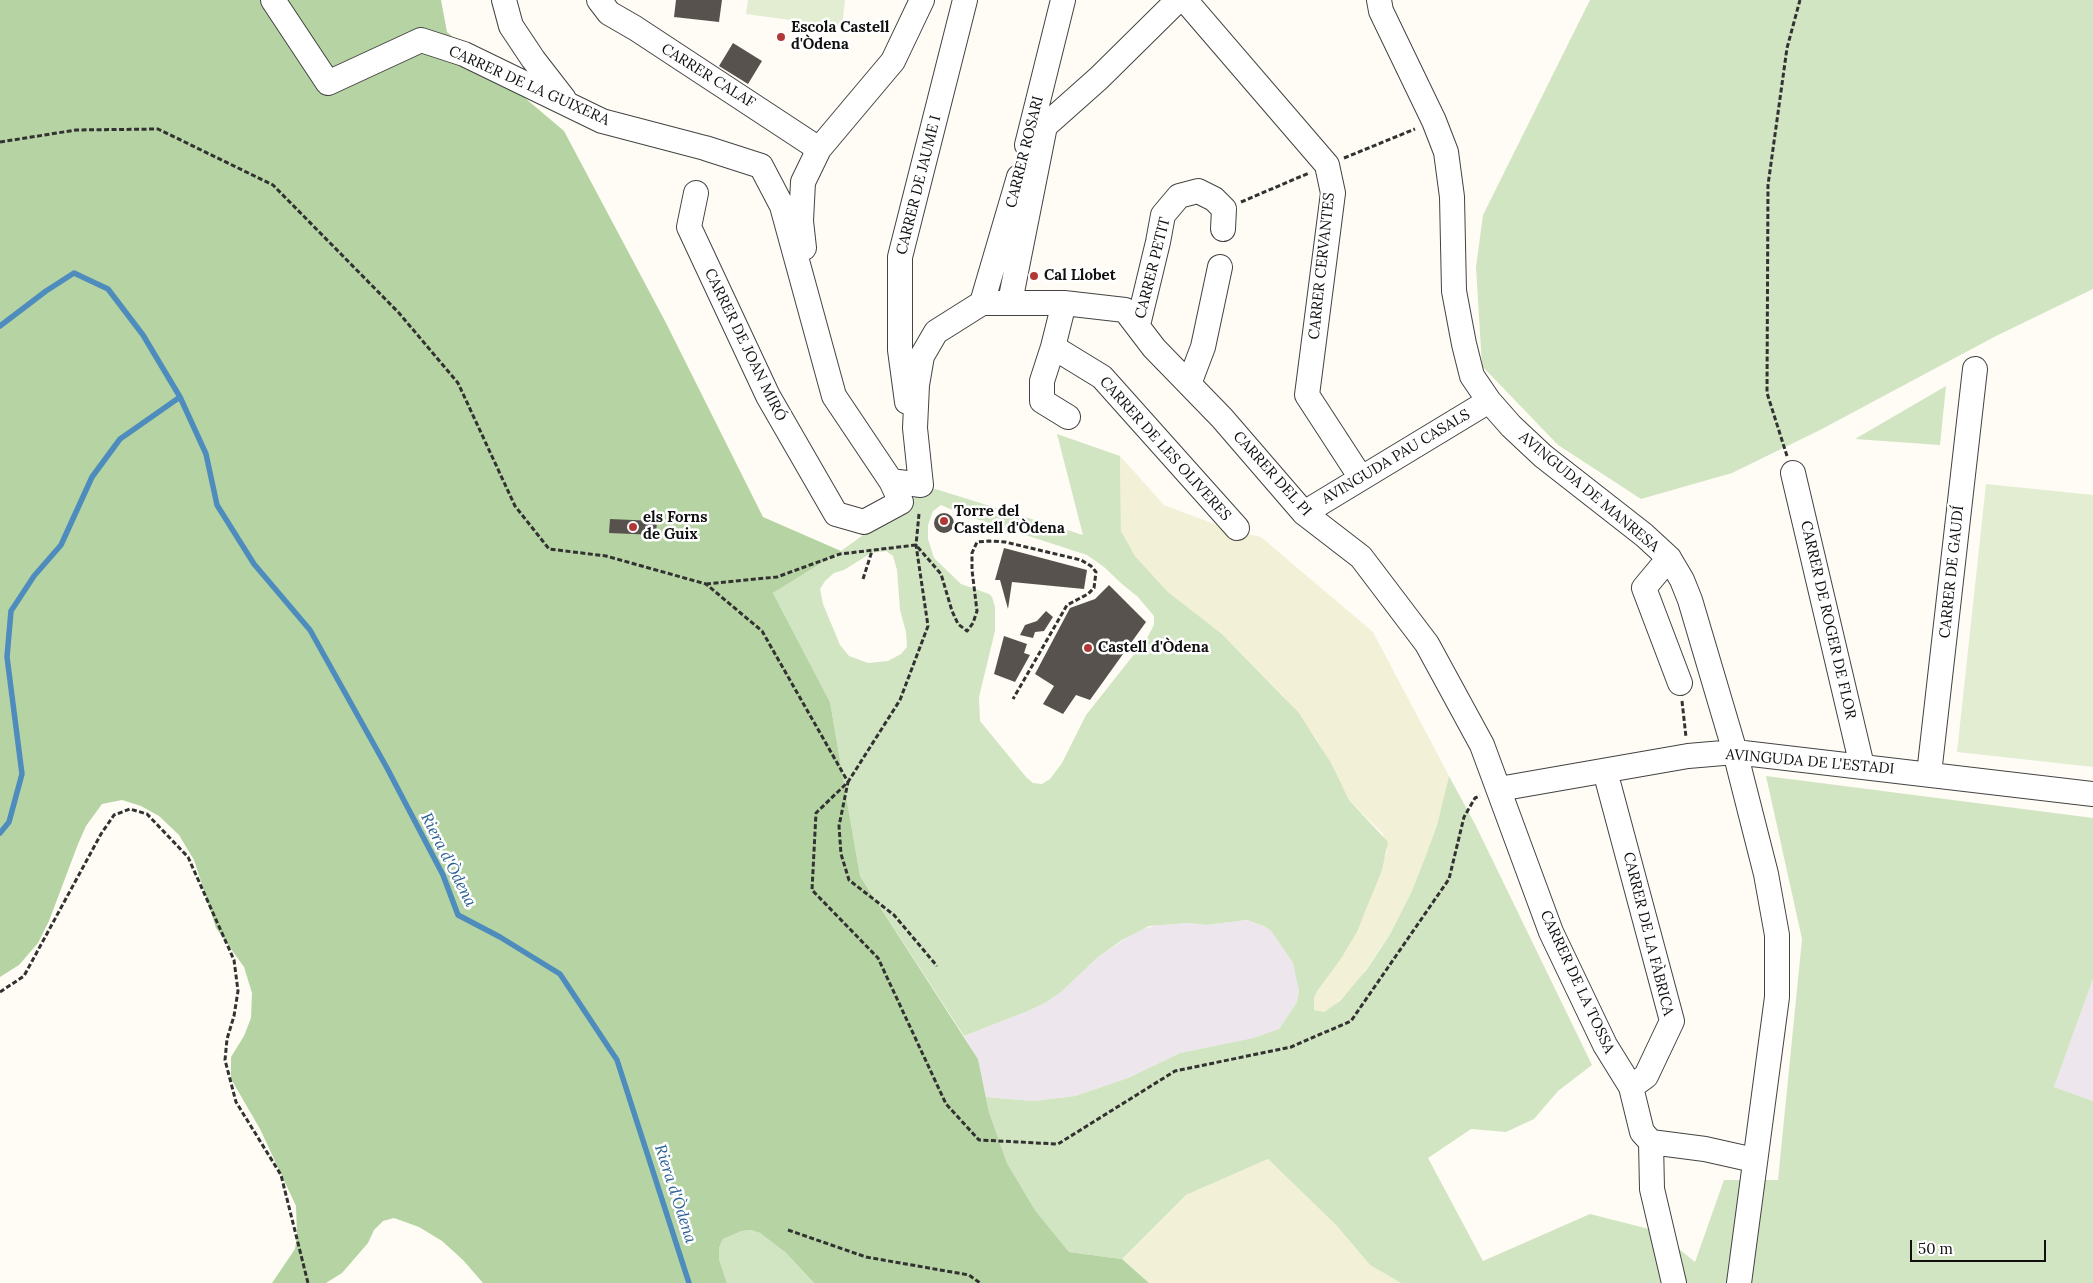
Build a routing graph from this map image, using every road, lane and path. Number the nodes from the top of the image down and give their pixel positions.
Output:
1 (273, 0) edge
2 (504, 0) edge
3 (599, 0) edge
4 (922, 0) edge
5 (966, 0) edge
6 (1063, 0) edge
7 (1178, 0) edge
8 (1185, 0) edge
9 (1379, 0) edge
10 (1800, 0) edge
11 (567, 103) junction
12 (0, 142) edge
13 (820, 148) junction
14 (696, 193) dead end
15 (1223, 228) dead end
16 (1220, 267) dead end
17 (805, 290) junction
18 (1010, 302) junction
19 (982, 303) junction
20 (1064, 303) junction
21 (1138, 326) junction
22 (1054, 347) junction
23 (1975, 369) dead end
24 (1189, 384) junction
25 (1488, 401) junction
26 (1068, 417) dead end
27 (1793, 473) joint
28 (920, 474) junction
29 (1361, 478) junction
30 (891, 481) junction
31 (1304, 513) junction
32 (1237, 528) dead end
33 (916, 545) junction
34 (872, 550) junction
35 (1668, 558) junction
36 (862, 579) dead end
37 (706, 584) junction
38 (1680, 683) joint
39 (1013, 700) dead end
40 (1735, 752) junction
41 (1688, 756) junction
42 (1862, 766) junction
43 (1605, 771) junction
44 (1929, 774) junction
45 (848, 782) junction
46 (1499, 789) junction
47 (2093, 794) edge
48 (936, 966) dead end
49 (0, 992) edge
50 (1631, 1087) junction
51 (1651, 1142) junction
52 (1754, 1160) junction
53 (788, 1230) dead end
54 (308, 1283) edge
55 (980, 1283) edge
56 (1674, 1283) edge
57 (1739, 1283) edge

1 - 11 street, CARRER DE LA GUIXERA
2 - 11 street
3 - 13 street, CARRER CALAF
4 - 13 street
5 - 28 street, CARRER DE JAUME I
6 - 19 street, CARRER ROSARI
7 - 18 street
8 - 29 street, CARRER CERVANTES
9 - 25 street, AVINGUDA DE MANRESA
10 - 27 path
11 - 17 street, CARRER DE LA GUIXERA
12 - 37 path
13 - 17 street
14 - 30 street, CARRER DE JOAN MIRÓ
15 - 21 street, CARRER PETIT
16 - 24 street
17 - 30 street, CARRER DE LA GUIXERA
18 - 19 street, CARRER DEL PI
18 - 20 street, CARRER DEL PI
19 - 28 street
20 - 21 street, CARRER DEL PI
20 - 22 street
21 - 24 street, CARRER DEL PI
22 - 26 street
22 - 32 street, CARRER DE LES OLIVERES
23 - 44 street, CARRER DE GAUDÍ
24 - 31 street, CARRER DEL PI
25 - 29 street, AVINGUDA PAU CASALS
25 - 35 street, AVINGUDA DE MANRESA
27 - 42 street, CARRER DE ROGER DE FLOR
28 - 30 street
28 - 33 path
29 - 31 street, AVINGUDA PAU CASALS
31 - 46 street, CARRER DEL PI
33 - 34 path
33 - 39 path
33 - 45 path
34 - 36 path
34 - 37 path
35 - 38 street
35 - 40 street, AVINGUDA DE MANRESA
37 - 45 path
38 - 41 path
40 - 41 street, AVINGUDA DE L'ESTADI
40 - 42 street, AVINGUDA DE L'ESTADI
40 - 52 street, AVINGUDA DE MANRESA
41 - 43 street, AVINGUDA DE L'ESTADI
42 - 44 street, AVINGUDA DE L'ESTADI
43 - 46 street, AVINGUDA DE L'ESTADI
43 - 50 street, CARRER DE LA FÀBRICA
44 - 47 street, AVINGUDA DE L'ESTADI
45 - 46 path
45 - 48 path
46 - 50 street, CARRER DE LA TOSSA
49 - 54 path
50 - 51 street, CARRER DE LA TOSSA
51 - 52 street
51 - 56 street
52 - 57 street, AVINGUDA DE MANRESA
53 - 55 path

